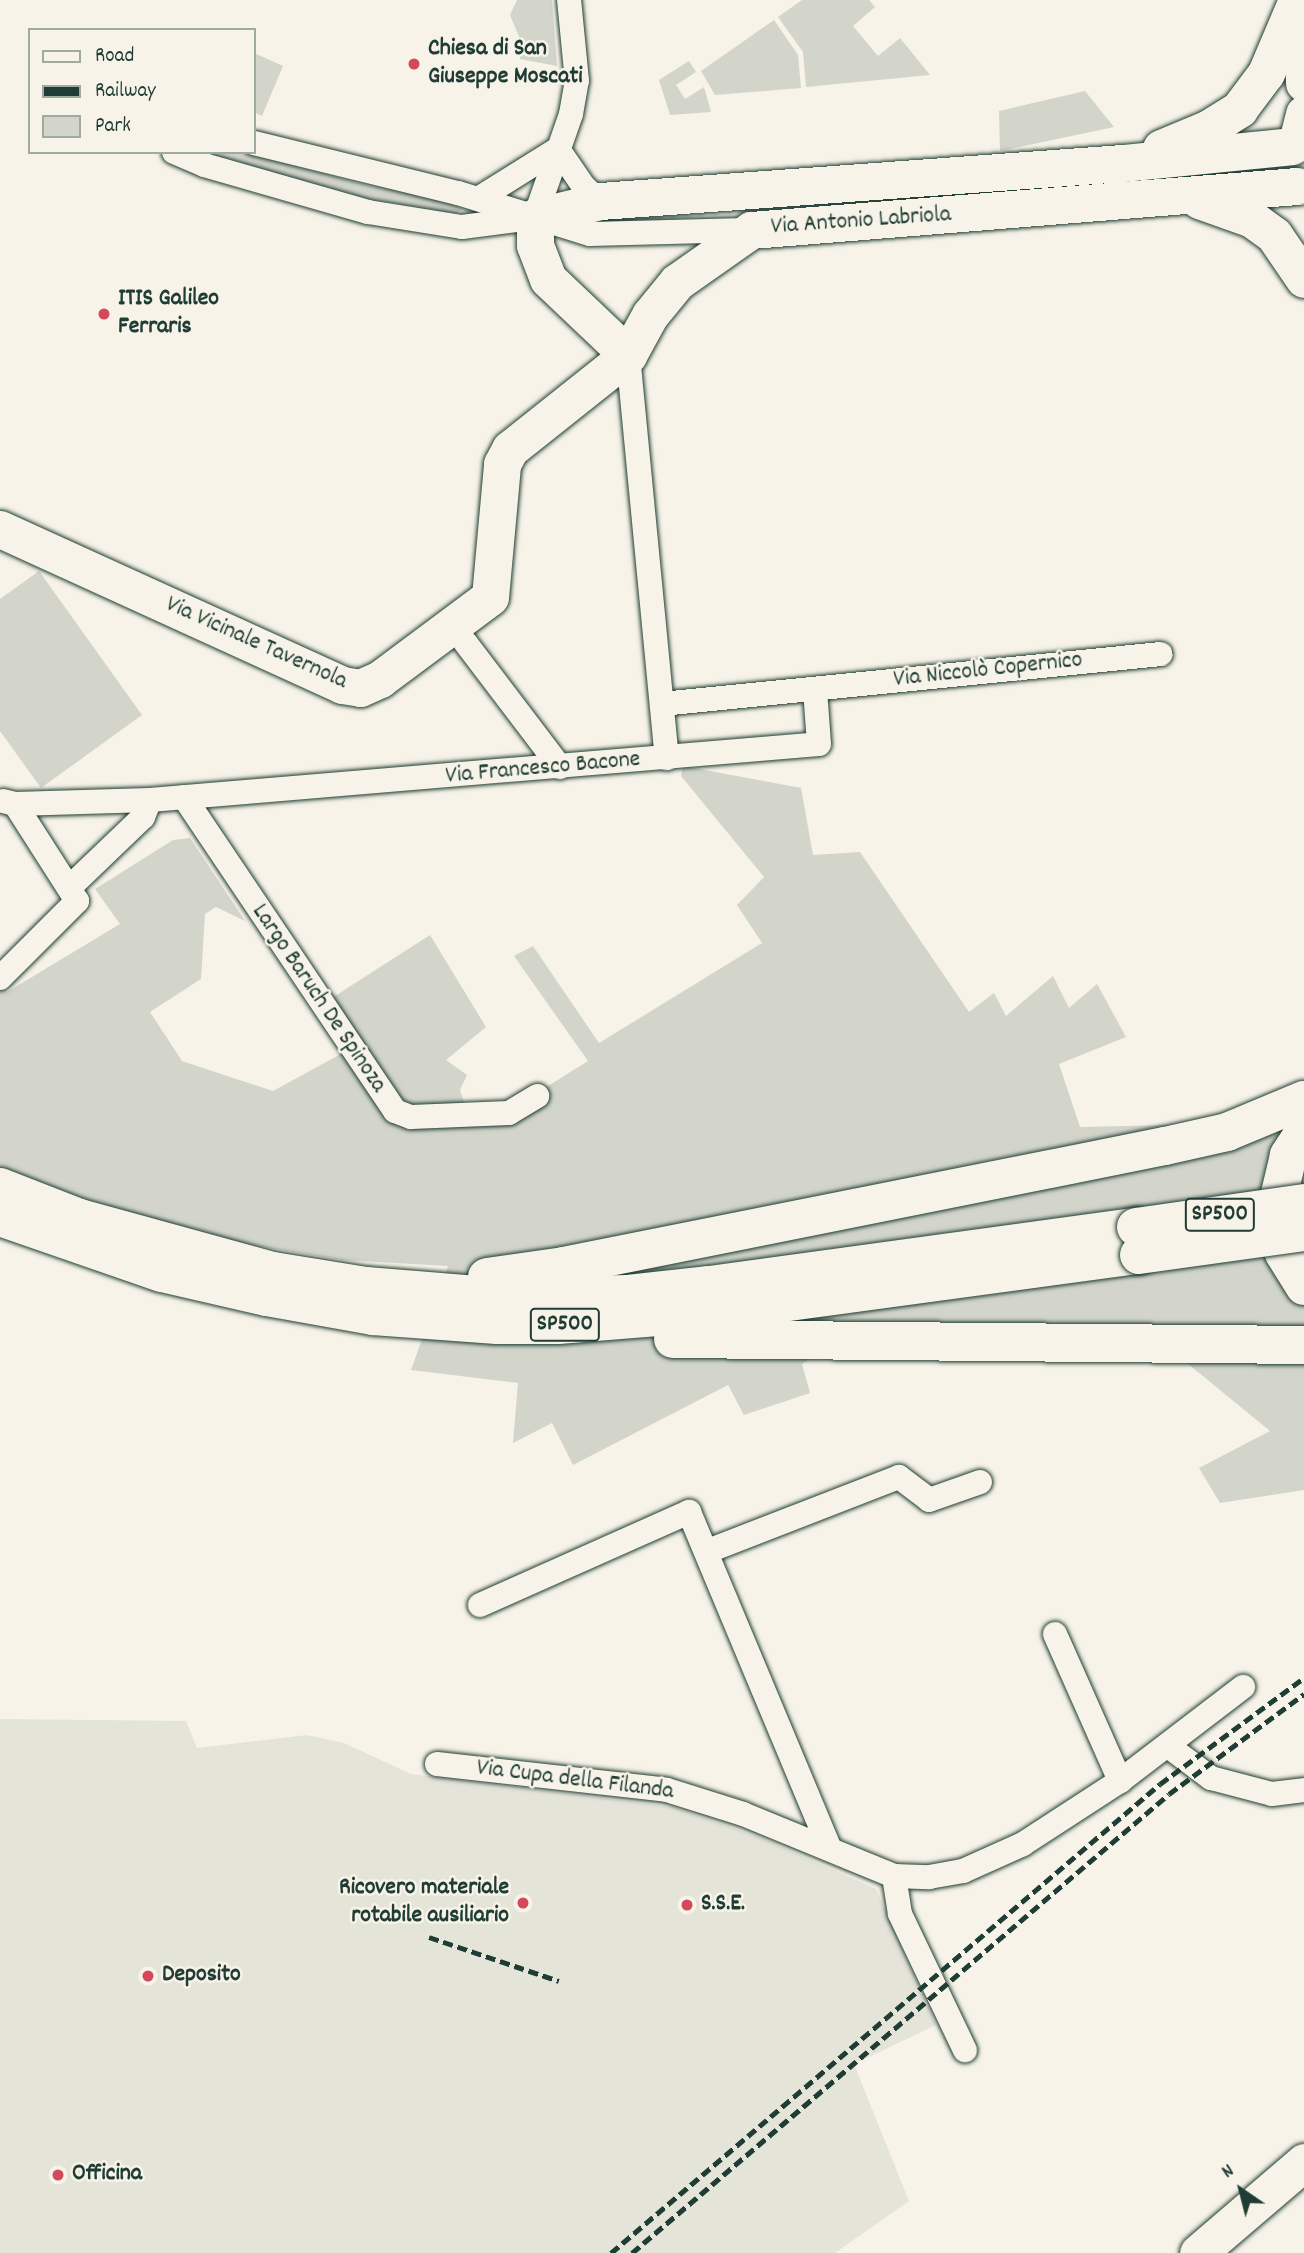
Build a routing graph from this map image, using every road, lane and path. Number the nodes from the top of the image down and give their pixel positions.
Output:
1 (569, 0) edge
2 (1299, 0) edge
3 (1304, 83) edge
4 (1300, 131) edge
5 (256, 144) edge
6 (558, 149) junction
7 (179, 154) edge
8 (1123, 163) junction
9 (1302, 191) edge
10 (1188, 197) junction
11 (478, 199) junction
12 (600, 201) junction
13 (536, 217) junction
14 (751, 230) junction
15 (1304, 279) edge
16 (628, 355) junction
17 (0, 529) edge
18 (465, 642) dead end
19 (1161, 654) dead end
20 (815, 689) junction
21 (662, 704) junction
22 (667, 758) junction
23 (560, 767) junction
24 (184, 797) junction
25 (150, 800) junction
26 (8, 801) edge
27 (70, 887) junction
28 (0, 978) edge
29 (537, 1096) dead end
30 (1304, 1100) edge
31 (1304, 1130) edge
32 (0, 1187) edge
33 (1304, 1203) edge
34 (0, 1217) edge
35 (1304, 1233) edge
36 (1137, 1241) junction
37 (273, 1271) junction
38 (1304, 1286) edge
39 (373, 1315) junction
40 (1304, 1345) edge
41 (980, 1482) dead end
42 (708, 1551) junction
43 (480, 1605) dead end
44 (1055, 1634) dead end
45 (1243, 1687) dead end
46 (1168, 1746) junction
47 (437, 1764) dead end
48 (1120, 1781) junction
49 (1301, 1789) edge
50 (830, 1849) junction
51 (894, 1876) junction
52 (965, 2050) dead end
53 (1304, 2162) edge
54 (1198, 2253) edge

1 - 6 street
2 - 3 street
2 - 8 street, Via Antonio Labriola
4 - 8 street, Via Antonio Labriola
4 - 9 street
5 - 11 street, Via Antonio Labriola
6 - 11 street
6 - 12 street
6 - 13 street
7 - 13 street, Via Antonio Labriola
8 - 12 street, Via Antonio Labriola
9 - 10 street, Via Antonio Labriola
10 - 14 street, Via Antonio Labriola
10 - 15 street, Via Antonio Labriola
11 - 13 street, Via Antonio Labriola
12 - 13 street, Via Antonio Labriola
13 - 14 street, Via Antonio Labriola
13 - 16 street
14 - 16 street
16 - 17 street, Via Vicinale Tavernola
16 - 21 street, Via Francesco Bacone
18 - 23 street
19 - 20 street, Via Niccolò Copernico
20 - 21 street, Via Niccolò Copernico
20 - 22 street
21 - 22 street, Via Francesco Bacone
22 - 23 street, Via Francesco Bacone
23 - 24 street, Via Francesco Bacone
24 - 25 street, Via Francesco Bacone
24 - 29 street, Largo Baruch De Spinoza
25 - 26 street, Via Francesco Bacone
25 - 27 street
26 - 27 street
27 - 28 street
30 - 37 highway
31 - 38 street
32 - 37 highway, SP500
33 - 36 highway, SP500, bridge
34 - 39 highway, SP500
35 - 36 highway, SP500, bridge
36 - 37 highway, SP500
36 - 39 highway, SP500
39 - 40 highway
41 - 42 street
42 - 43 street
42 - 50 street
44 - 48 street
45 - 46 street, Via Cupa della Filanda
46 - 48 street, Via Cupa della Filanda
46 - 49 street
47 - 50 street, Via Cupa della Filanda
48 - 51 street, Via Cupa della Filanda
50 - 51 street, Via Cupa della Filanda
51 - 52 street
53 - 54 street

